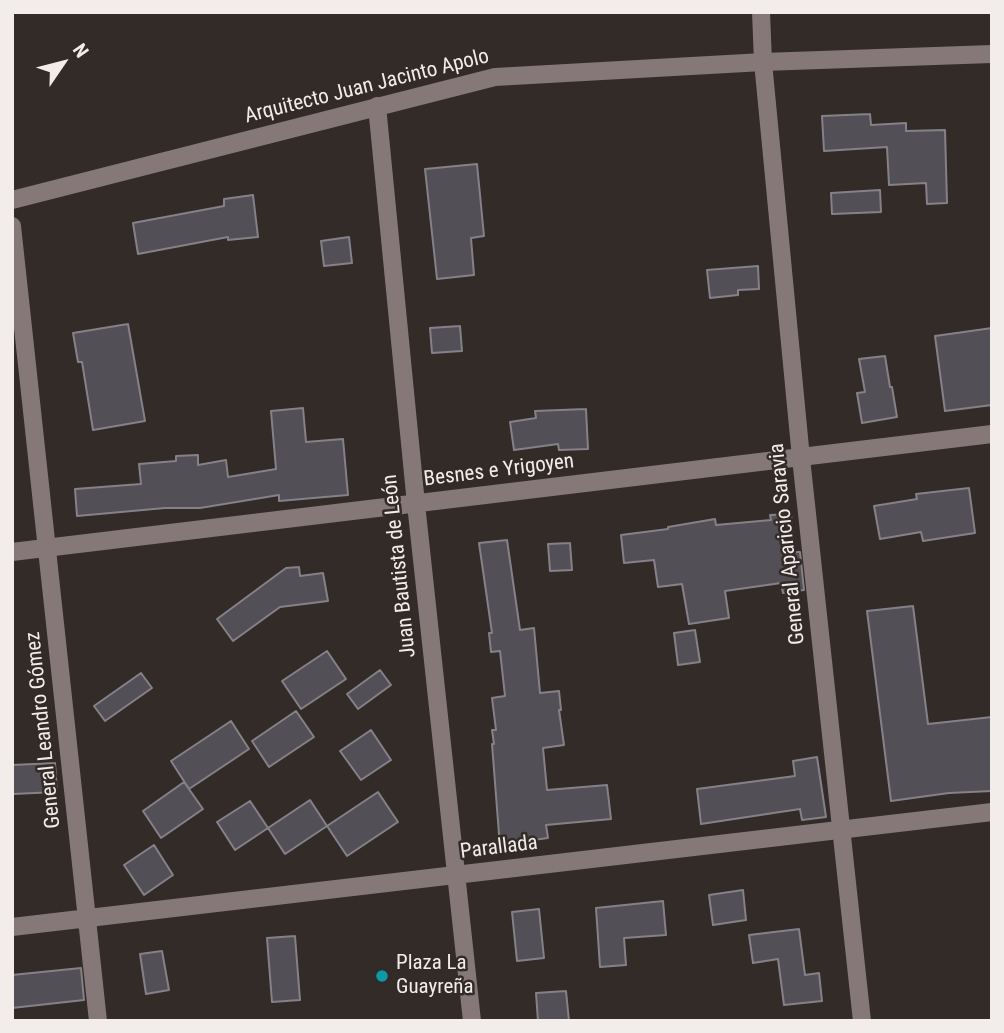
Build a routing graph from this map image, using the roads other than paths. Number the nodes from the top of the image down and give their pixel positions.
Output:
1 (761, 12) edge
2 (992, 54) edge
3 (763, 62) junction
4 (377, 106) junction
5 (12, 200) edge
6 (12, 226) edge
7 (992, 434) edge
8 (801, 457) junction
9 (416, 504) junction
10 (47, 548) junction
11 (12, 552) edge
12 (992, 812) edge
13 (841, 831) junction
14 (457, 876) junction
15 (87, 918) junction
16 (12, 927) edge
17 (98, 1021) edge
18 (472, 1021) edge
19 (862, 1021) edge

1 - 3 street, General Aparicio Saravia
2 - 3 street, Arquitecto Juan Jacinto Apolo
3 - 4 street, Arquitecto Juan Jacinto Apolo
3 - 8 street, General Aparicio Saravia
4 - 5 street, Arquitecto Juan Jacinto Apolo
4 - 9 street, Juan Bautista de León
6 - 10 street, General Leandro Gómez
7 - 8 street, Besnes e Yrigoyen
8 - 9 street, Besnes e Yrigoyen
8 - 13 street, General Aparicio Saravia
9 - 10 street, Besnes e Yrigoyen
9 - 14 street, Juan Bautista de León
10 - 11 street, Besnes e Yrigoyen
10 - 15 street, General Leandro Gómez
12 - 13 street, Parallada
13 - 14 street, Parallada
13 - 19 street, General Aparicio Saravia
14 - 15 street, Parallada
14 - 18 street, Juan Bautista de León
15 - 16 street, Parallada
15 - 17 street, General Leandro Gómez

